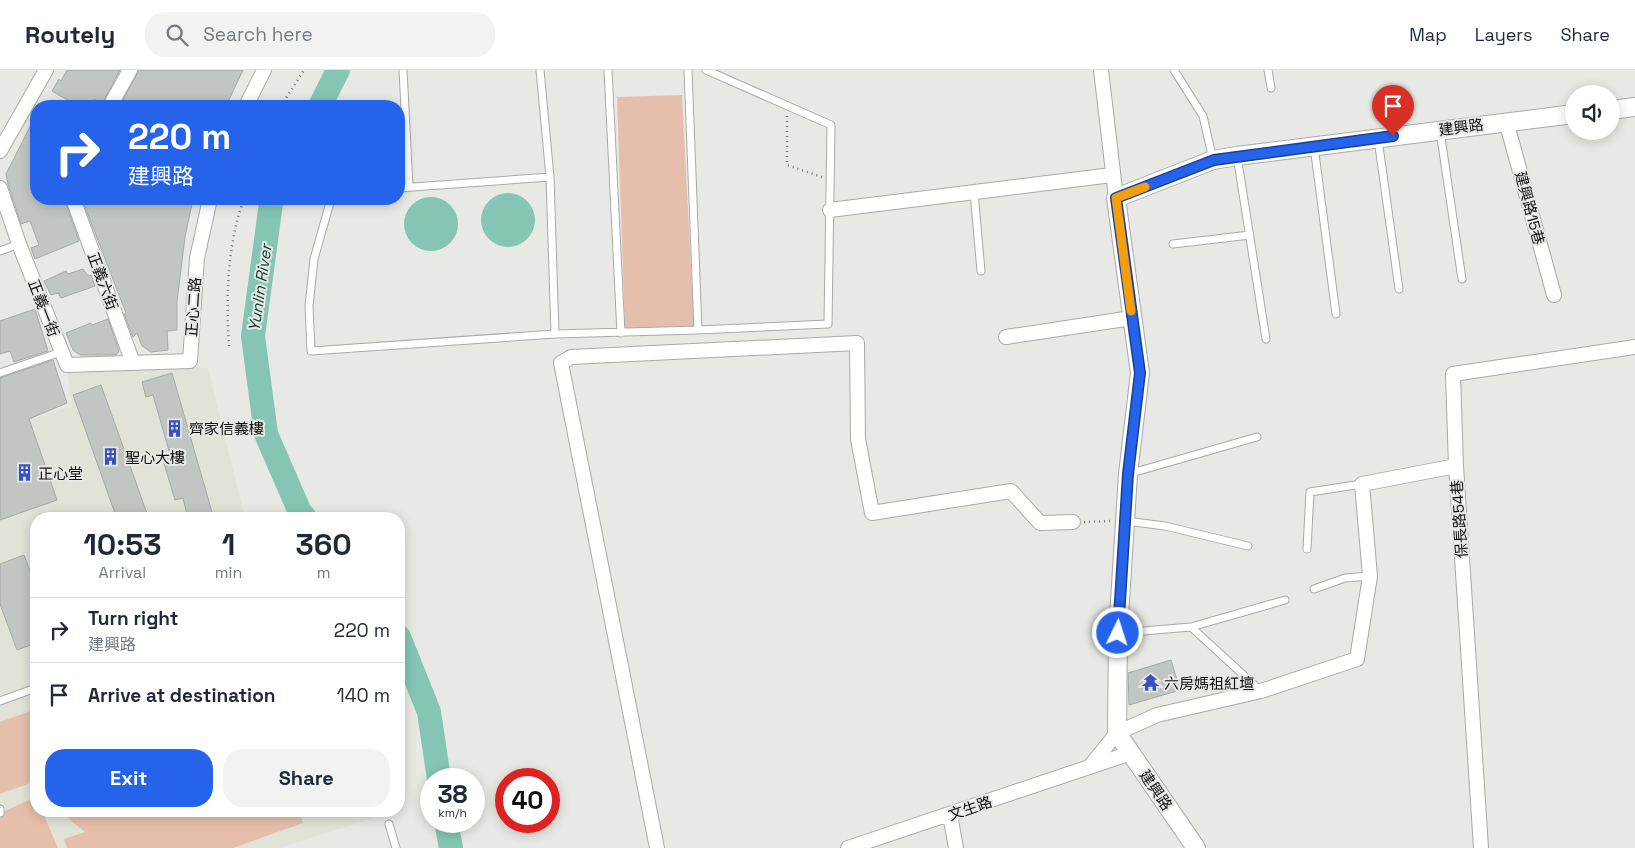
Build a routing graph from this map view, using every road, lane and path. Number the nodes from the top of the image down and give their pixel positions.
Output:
1 (46, 70) edge
2 (130, 70) edge
3 (264, 70) edge
4 (304, 70) edge
5 (403, 70) edge
6 (540, 70) edge
7 (608, 70) edge
8 (688, 70) edge
9 (706, 70) edge
10 (1102, 70) edge
11 (1174, 70) edge
12 (1268, 70) edge
13 (1271, 88) dead end
14 (113, 100) edge
15 (249, 100) edge
16 (285, 100) edge
17 (405, 100) edge
18 (786, 105) junction
19 (1635, 107) edge
20 (405, 109) edge
21 (1620, 109) edge
22 (1565, 115) edge
23 (1506, 121) junction
24 (1440, 130) junction
25 (1378, 138) junction
26 (1314, 146) junction
27 (0, 151) edge
28 (1237, 156) junction
29 (1214, 160) junction
30 (1112, 175) junction
31 (550, 177) junction
32 (831, 179) junction
33 (0, 188) edge
34 (405, 188) edge
35 (409, 188) junction
36 (974, 192) junction
37 (1116, 198) junction
38 (75, 205) edge
39 (209, 205) edge
40 (242, 205) edge
41 (330, 205) edge
42 (830, 210) junction
43 (1250, 235) junction
44 (19, 244) junction
45 (1173, 244) dead end
46 (0, 251) edge
47 (981, 271) dead end
48 (1462, 279) dead end
49 (1399, 289) dead end
50 (1554, 295) dead end
51 (1336, 314) dead end
52 (1132, 318) junction
53 (698, 330) junction
54 (621, 333) junction
55 (555, 334) junction
56 (1006, 337) dead end
57 (1266, 339) dead end
58 (229, 346) dead end
59 (1635, 347) edge
60 (61, 352) junction
61 (133, 363) junction
62 (0, 373) edge
63 (1257, 437) dead end
64 (1456, 466) junction
65 (1128, 474) junction
66 (1362, 484) junction
67 (1126, 521) junction
68 (1073, 522) joint
69 (1248, 546) dead end
70 (1307, 549) dead end
71 (1370, 576) junction
72 (1314, 589) dead end
73 (1286, 600) dead end
74 (1191, 627) junction
75 (1118, 633) junction
76 (30, 690) edge
77 (1261, 691) junction
78 (0, 701) edge
79 (1117, 733) junction
80 (1131, 753) junction
81 (1091, 765) junction
82 (950, 815) junction
83 (389, 824) dead end
84 (396, 848) edge
85 (657, 848) edge
86 (848, 848) edge
87 (956, 848) edge
88 (1196, 848) edge
89 (1482, 848) edge

1 - 27 street
2 - 14 street
3 - 15 street
4 - 16 path
5 - 17 lane
6 - 31 lane
7 - 54 lane
8 - 53 lane
9 - 18 lane
10 - 30 street
11 - 29 lane
12 - 13 lane
18 - 32 lane
18 - 32 path
19 - 21 street
20 - 35 lane
22 - 23 street, 建興路
23 - 24 street, 建興路
23 - 50 street, 建興路15巷
24 - 25 street, 建興路
24 - 48 lane
25 - 26 street, 建興路
25 - 49 lane
26 - 28 street, 建興路
26 - 51 lane
28 - 29 street, 建興路
28 - 43 lane
29 - 37 street, 建興路
30 - 36 street
30 - 37 street
31 - 35 lane
31 - 55 lane
32 - 42 lane
33 - 44 street, 正義一街
34 - 35 lane
36 - 42 street
36 - 47 lane
37 - 52 street
38 - 61 street, 正義六街
39 - 61 street, 正心二路
40 - 58 path
41 - 55 lane
42 - 53 lane
43 - 45 lane
43 - 57 lane
44 - 46 lane
44 - 60 street, 正義一街
52 - 56 street
52 - 65 street
53 - 54 lane
54 - 55 lane
59 - 64 street, 保長路54巷
60 - 61 street, 正義一街
60 - 62 lane
63 - 65 lane
64 - 66 street
64 - 89 street, 保長路54巷
65 - 67 street
66 - 70 lane
66 - 71 street
67 - 68 path
67 - 69 lane
67 - 75 street
68 - 85 street
71 - 72 lane
71 - 77 street
73 - 74 lane
74 - 75 lane
74 - 77 lane
75 - 79 street
76 - 78 lane
77 - 79 street
79 - 80 street, 建興路
79 - 81 street
80 - 81 street, 文生路
80 - 88 street, 建興路
81 - 82 street, 文生路
82 - 86 street, 文生路
82 - 87 street
83 - 84 lane

